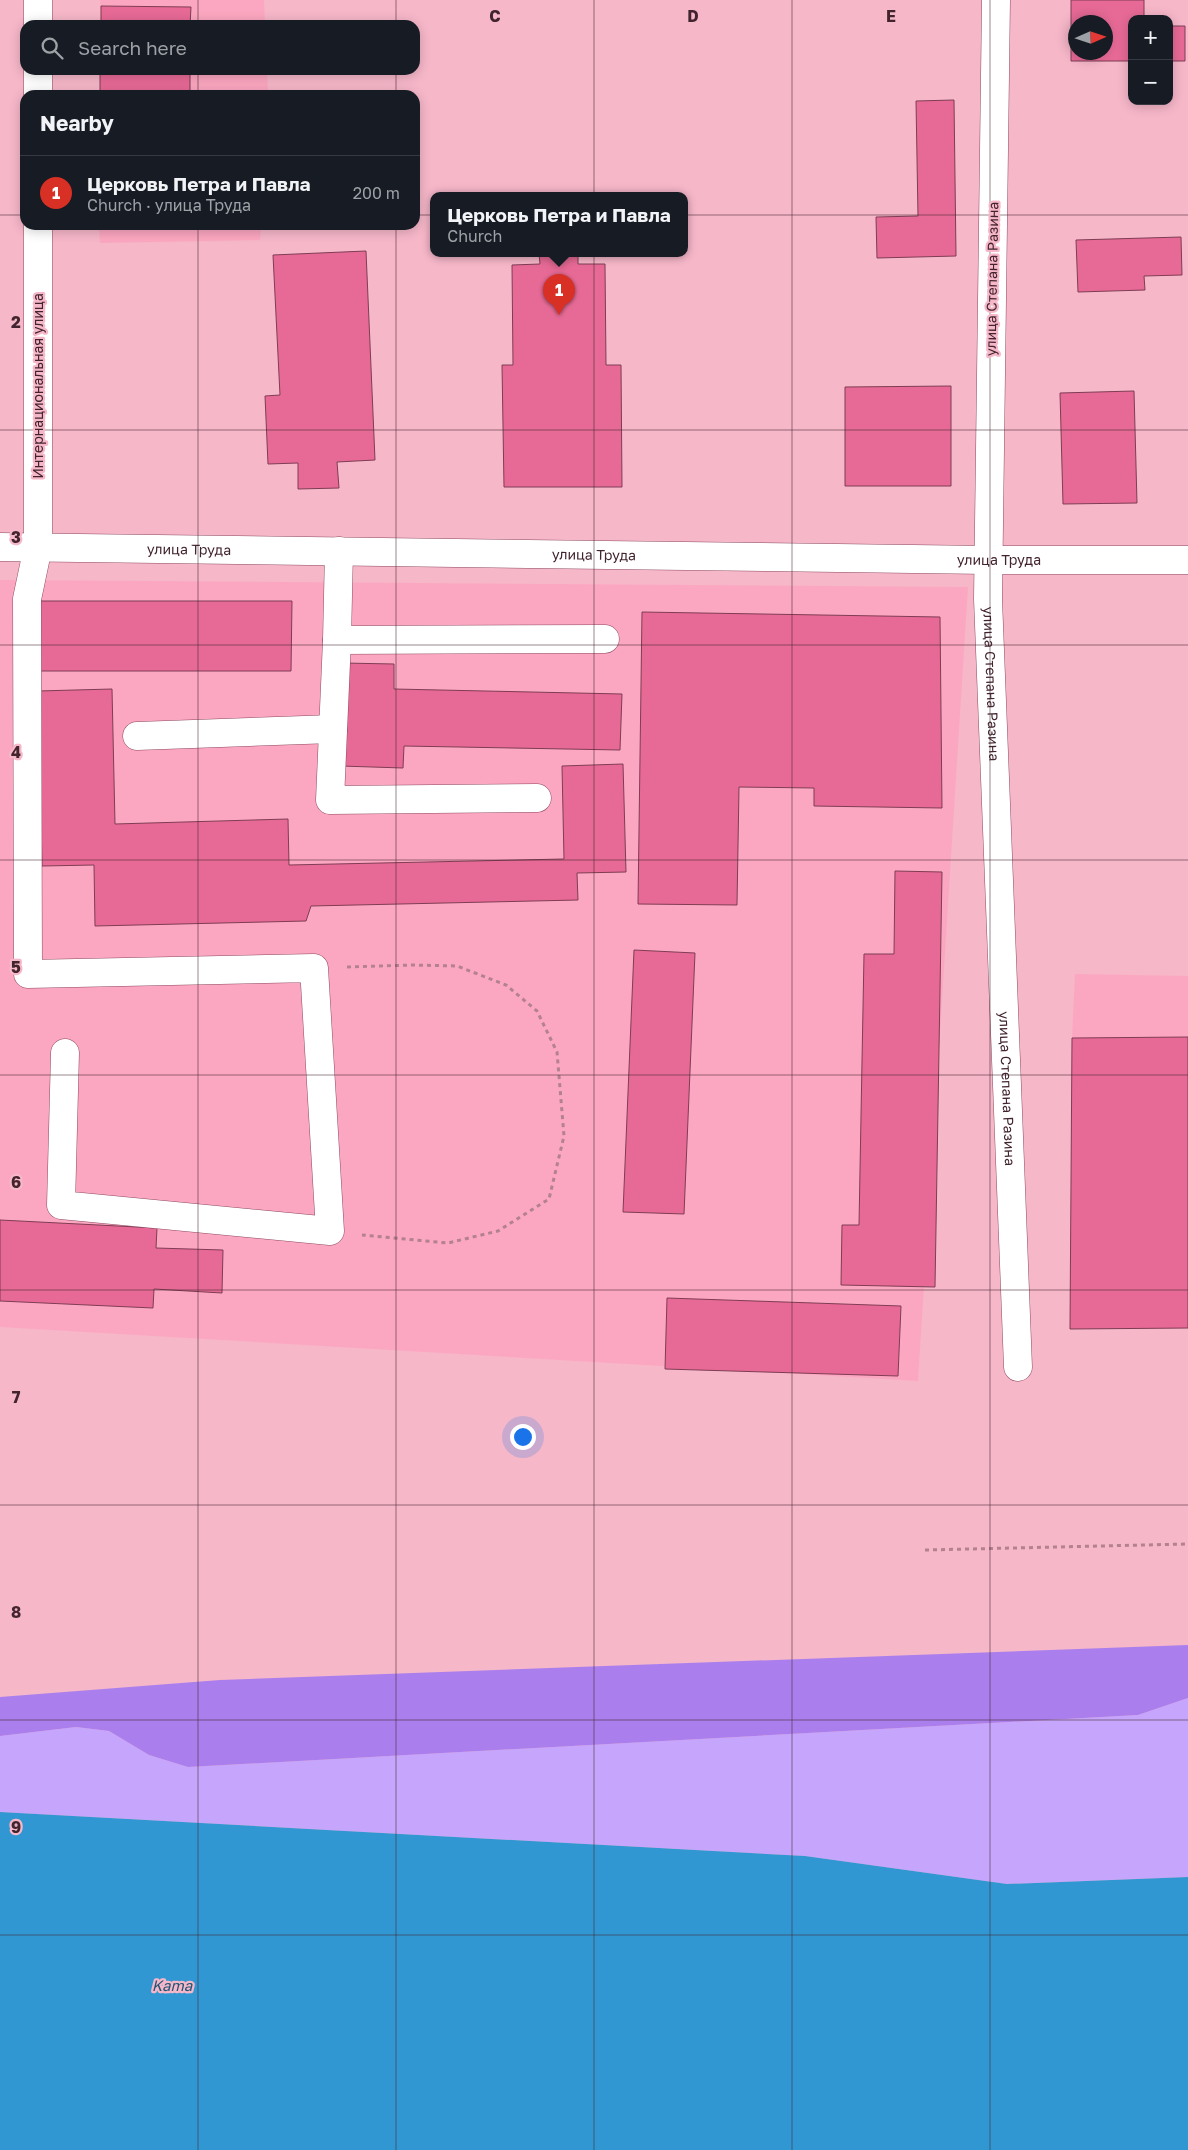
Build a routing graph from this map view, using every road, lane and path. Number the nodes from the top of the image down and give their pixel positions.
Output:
1 (38, 0) edge
2 (996, 0) edge
3 (38, 20) edge
4 (38, 75) edge
5 (38, 90) edge
6 (38, 230) edge
7 (0, 547) edge
8 (38, 548) junction
9 (339, 551) junction
10 (988, 560) junction
11 (1188, 560) edge
12 (605, 638) dead end
13 (337, 640) junction
14 (333, 729) junction
15 (137, 736) dead end
16 (537, 798) dead end
17 (314, 968) junction
18 (65, 1053) dead end
19 (330, 1231) junction
20 (1018, 1367) dead end
21 (1188, 1544) edge
22 (925, 1550) dead end

1 - 3 street
2 - 10 street, улица Степана Разина
4 - 5 street
6 - 8 street, Интернациональная улица
7 - 8 street, улица Труда
8 - 9 street, улица Труда
8 - 17 street, Интернациональная улица
9 - 10 street, улица Труда
9 - 13 street
10 - 11 street, улица Труда
10 - 20 street, улица Степана Разина
12 - 13 street
13 - 14 street
14 - 15 street
14 - 16 street
17 - 19 street
17 - 19 path
18 - 19 street
21 - 22 path

